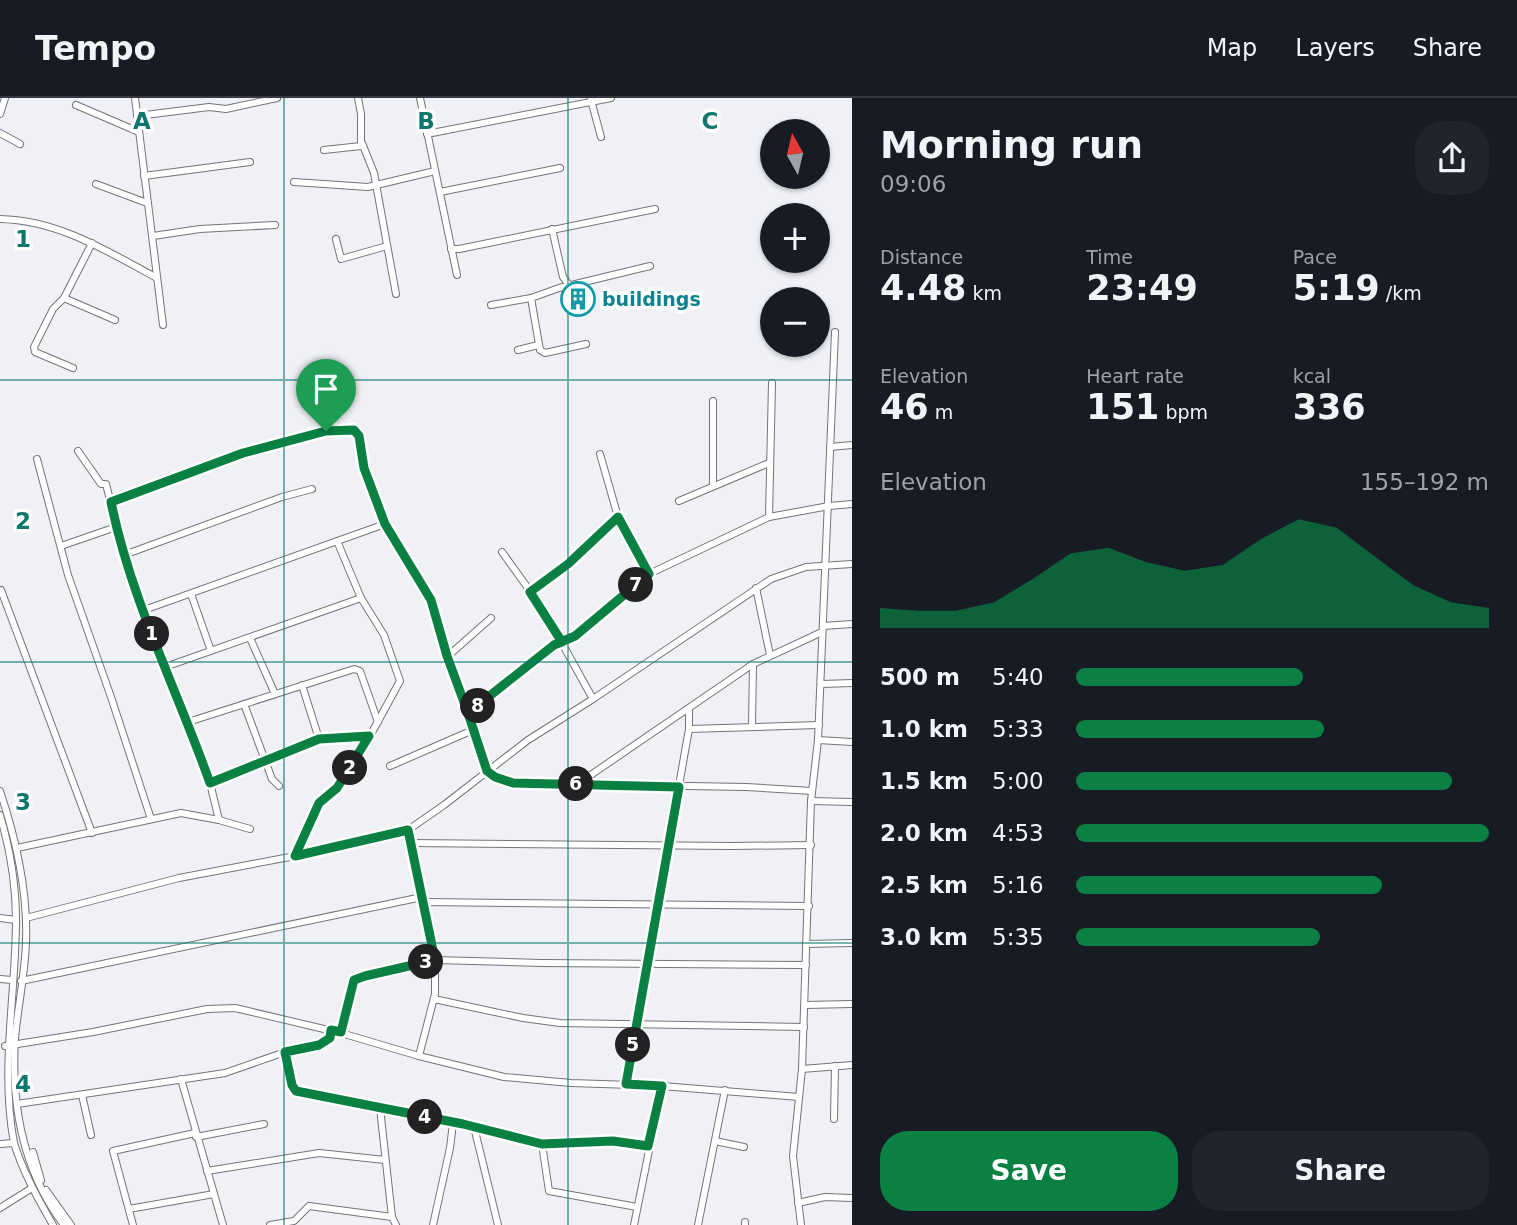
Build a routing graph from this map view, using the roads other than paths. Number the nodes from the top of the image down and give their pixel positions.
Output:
1 (5, 98) edge
2 (135, 98) edge
3 (277, 98) edge
4 (358, 98) edge
5 (420, 98) edge
6 (611, 98) edge
7 (591, 99) edge
8 (76, 105) dead end
9 (0, 114) edge
10 (138, 116) junction
11 (139, 132) junction
12 (0, 133) edge
13 (427, 134) junction
14 (601, 137) dead end
15 (362, 143) junction
16 (20, 144) dead end
17 (324, 150) dead end
18 (250, 162) dead end
19 (559, 168) dead end
20 (435, 171) junction
21 (144, 176) junction
22 (294, 182) dead end
23 (96, 184) dead end
24 (375, 185) junction
25 (440, 192) junction
26 (147, 203) junction
27 (655, 209) dead end
28 (0, 219) edge
29 (275, 225) dead end
30 (552, 229) junction
31 (153, 236) junction
32 (336, 239) dead end
33 (92, 243) junction
34 (387, 246) junction
35 (451, 248) junction
36 (650, 266) dead end
37 (457, 275) dead end
38 (563, 277) junction
39 (157, 278) junction
40 (569, 285) junction
41 (559, 288) junction
42 (397, 294) dead end
43 (64, 298) junction
44 (531, 298) junction
45 (491, 305) dead end
46 (115, 320) dead end
47 (163, 325) dead end
48 (835, 332) dead end
49 (586, 344) dead end
50 (538, 345) junction
51 (518, 350) dead end
52 (73, 368) dead end
53 (772, 383) dead end
54 (713, 401) dead end
55 (852, 445) edge
56 (830, 447) junction
57 (78, 451) dead end
58 (600, 454) dead end
59 (37, 459) dead end
60 (769, 463) junction
61 (713, 486) junction
62 (312, 489) dead end
63 (678, 501) dead end
64 (111, 502) junction
65 (852, 504) edge
66 (830, 506) junction
67 (618, 517) junction
68 (769, 517) junction
69 (385, 524) junction
70 (116, 527) junction
71 (337, 541) junction
72 (61, 546) junction
73 (502, 552) dead end
74 (124, 555) junction
75 (852, 564) edge
76 (826, 565) junction
77 (649, 574) junction
78 (757, 587) junction
79 (1, 588) edge
80 (530, 592) junction
81 (191, 594) junction
82 (361, 598) junction
83 (0, 600) edge
84 (144, 610) junction
85 (491, 618) dead end
86 (852, 624) edge
87 (823, 629) junction
88 (250, 638) junction
89 (562, 642) junction
90 (211, 651) junction
91 (770, 655) junction
92 (447, 656) junction
93 (753, 664) junction
94 (164, 667) junction
95 (852, 683) edge
96 (821, 684) junction
97 (302, 685) junction
98 (275, 694) junction
99 (593, 699) junction
100 (244, 704) junction
101 (689, 709) junction
102 (468, 713) junction
103 (188, 722) junction
104 (378, 722) junction
105 (819, 725) junction
106 (752, 726) junction
107 (473, 730) junction
108 (688, 730) junction
109 (369, 736) junction
110 (319, 739) junction
111 (818, 740) junction
112 (852, 743) edge
113 (265, 761) junction
114 (390, 765) dead end
115 (487, 771) junction
116 (210, 783) junction
117 (577, 784) junction
118 (279, 786) dead end
119 (679, 787) junction
120 (0, 791) edge
121 (812, 791) junction
122 (811, 801) junction
123 (852, 802) edge
124 (0, 815) edge
125 (151, 819) junction
126 (219, 820) junction
127 (250, 829) dead end
128 (408, 830) junction
129 (92, 833) junction
130 (411, 843) junction
131 (667, 845) junction
132 (811, 845) junction
133 (17, 848) junction
134 (295, 856) junction
135 (423, 899) junction
136 (657, 904) junction
137 (809, 906) junction
138 (0, 918) edge
139 (26, 918) junction
140 (16, 920) junction
141 (852, 943) edge
142 (806, 944) junction
143 (435, 960) junction
144 (647, 964) junction
145 (806, 965) junction
146 (0, 979) edge
147 (12, 980) junction
148 (21, 981) junction
149 (434, 999) junction
150 (852, 1004) edge
151 (805, 1005) junction
152 (637, 1023) junction
153 (804, 1027) junction
154 (331, 1030) junction
155 (341, 1032) junction
156 (5, 1046) junction
157 (15, 1046) junction
158 (285, 1052) junction
159 (419, 1056) junction
160 (852, 1065) edge
161 (835, 1066) junction
162 (802, 1069) junction
163 (181, 1079) junction
164 (626, 1084) junction
165 (662, 1086) junction
166 (3, 1090) edge
167 (725, 1090) junction
168 (82, 1095) junction
169 (799, 1097) junction
170 (17, 1104) junction
171 (380, 1108) junction
172 (834, 1119) dead end
173 (453, 1123) junction
174 (264, 1124) dead end
175 (474, 1127) junction
176 (91, 1135) dead end
177 (195, 1135) junction
178 (715, 1141) junction
179 (15, 1143) junction
180 (0, 1144) edge
181 (542, 1144) junction
182 (648, 1146) junction
183 (744, 1147) dead end
184 (33, 1152) dead end
185 (385, 1160) junction
186 (207, 1171) junction
187 (32, 1188) junction
188 (214, 1194) junction
189 (852, 1198) edge
190 (797, 1203) junction
191 (637, 1207) junction
192 (0, 1208) edge
193 (129, 1209) junction
194 (392, 1217) junction
195 (53, 1225) edge
196 (64, 1225) edge
197 (71, 1225) edge
198 (134, 1225) edge
199 (223, 1225) edge
200 (270, 1225) edge
201 (396, 1225) edge
202 (433, 1225) edge
203 (498, 1225) edge
204 (634, 1225) edge
205 (698, 1225) edge
206 (801, 1225) edge

1 - 9 street
2 - 10 street
3 - 10 street
4 - 15 street
5 - 13 street
6 - 7 street
7 - 13 street
7 - 14 street
8 - 11 street
10 - 11 street
11 - 21 street
12 - 16 street
13 - 20 street
15 - 17 street
15 - 24 street
18 - 21 street
19 - 25 street
20 - 24 street
20 - 25 street
21 - 26 street
22 - 24 street
23 - 26 street
24 - 34 street
25 - 35 street
26 - 31 street
27 - 30 street
28 - 33 street
29 - 31 street
30 - 35 street
30 - 38 street
31 - 39 street
32 - 34 street
33 - 39 street
33 - 43 street
34 - 42 street
35 - 37 street
36 - 40 street
38 - 40 street
38 - 41 street
39 - 47 street
40 - 41 street
41 - 44 street
43 - 46 street
43 - 52 street
44 - 45 street
44 - 50 street
48 - 56 street
49 - 50 street
50 - 51 street
53 - 60 street
54 - 61 street
55 - 56 street
56 - 66 street
57 - 64 street
58 - 67 street
59 - 72 street
60 - 61 street
60 - 68 street
61 - 63 street
62 - 74 street
64 - 69 street
64 - 70 street
65 - 66 street
66 - 68 street
66 - 76 street
67 - 77 street
67 - 80 street
68 - 77 street
69 - 71 street
69 - 92 street
70 - 72 street
70 - 74 street
71 - 81 street
71 - 82 street
72 - 125 street
73 - 80 street
74 - 84 street
75 - 76 street
76 - 78 street
76 - 87 street
77 - 89 street
78 - 91 street
78 - 99 street
79 - 83 street
79 - 129 street
80 - 89 street
81 - 84 street
81 - 90 street
82 - 88 street
82 - 104 street
84 - 94 street
85 - 92 street
86 - 87 street
87 - 91 street
87 - 96 street
88 - 90 street
88 - 98 street
89 - 99 street
89 - 102 street
90 - 94 street
91 - 93 street
92 - 102 street
93 - 101 street
93 - 106 street
94 - 103 street
95 - 96 street
96 - 105 street
97 - 98 street
97 - 104 street
97 - 110 street
98 - 100 street
99 - 115 street
100 - 103 street
100 - 113 street
101 - 108 street
101 - 117 street
102 - 107 street
103 - 116 street
104 - 109 street
105 - 106 street
105 - 111 street
106 - 108 street
107 - 114 street
107 - 115 street
108 - 119 street
109 - 110 street
109 - 134 street
110 - 113 street
111 - 112 street
111 - 121 street
113 - 116 street
113 - 118 street
115 - 117 street
115 - 128 street
116 - 126 street
117 - 119 street
119 - 121 street
119 - 131 street
120 - 133 street
121 - 122 street
122 - 123 street
122 - 132 street
124 - 140 street
125 - 126 street
125 - 129 street
126 - 127 street
128 - 130 street
128 - 134 street
129 - 133 street
130 - 131 street
130 - 135 street
131 - 132 street
131 - 136 street
132 - 137 street
133 - 139 street
134 - 139 street
135 - 136 street
135 - 143 street
135 - 148 street
136 - 137 street
136 - 144 street
137 - 142 street
138 - 140 street
139 - 148 street
140 - 147 street
141 - 142 street
142 - 145 street
143 - 144 street
143 - 149 street
143 - 155 street
144 - 145 street
144 - 152 street
145 - 151 street
146 - 147 street
147 - 156 street
148 - 157 street
149 - 152 street
149 - 159 street
150 - 151 street
151 - 153 street
152 - 153 street
152 - 164 street
153 - 162 street
154 - 155 street
154 - 157 street
154 - 158 street
155 - 159 street
156 - 157 street
156 - 166 street
157 - 170 street
158 - 163 street
158 - 171 street
159 - 164 street
160 - 161 street
161 - 162 street
161 - 172 street
162 - 169 street
163 - 168 street
163 - 177 street
164 - 165 street
165 - 167 street
165 - 182 street
166 - 179 street
167 - 169 street
167 - 178 street
168 - 170 street
168 - 176 street
169 - 190 street
170 - 196 street
171 - 173 street
171 - 185 street
173 - 175 street
173 - 202 street
174 - 177 street
175 - 181 street
175 - 203 street
177 - 186 street
177 - 193 street
178 - 183 street
178 - 205 street
179 - 180 street
179 - 187 street
181 - 182 street
181 - 191 street
182 - 191 street
184 - 197 street
185 - 186 street
185 - 194 street
186 - 188 street
187 - 192 street
187 - 195 street
188 - 193 street
188 - 199 street
189 - 190 street
190 - 206 street
191 - 204 street
193 - 198 street
194 - 200 street
194 - 201 street

